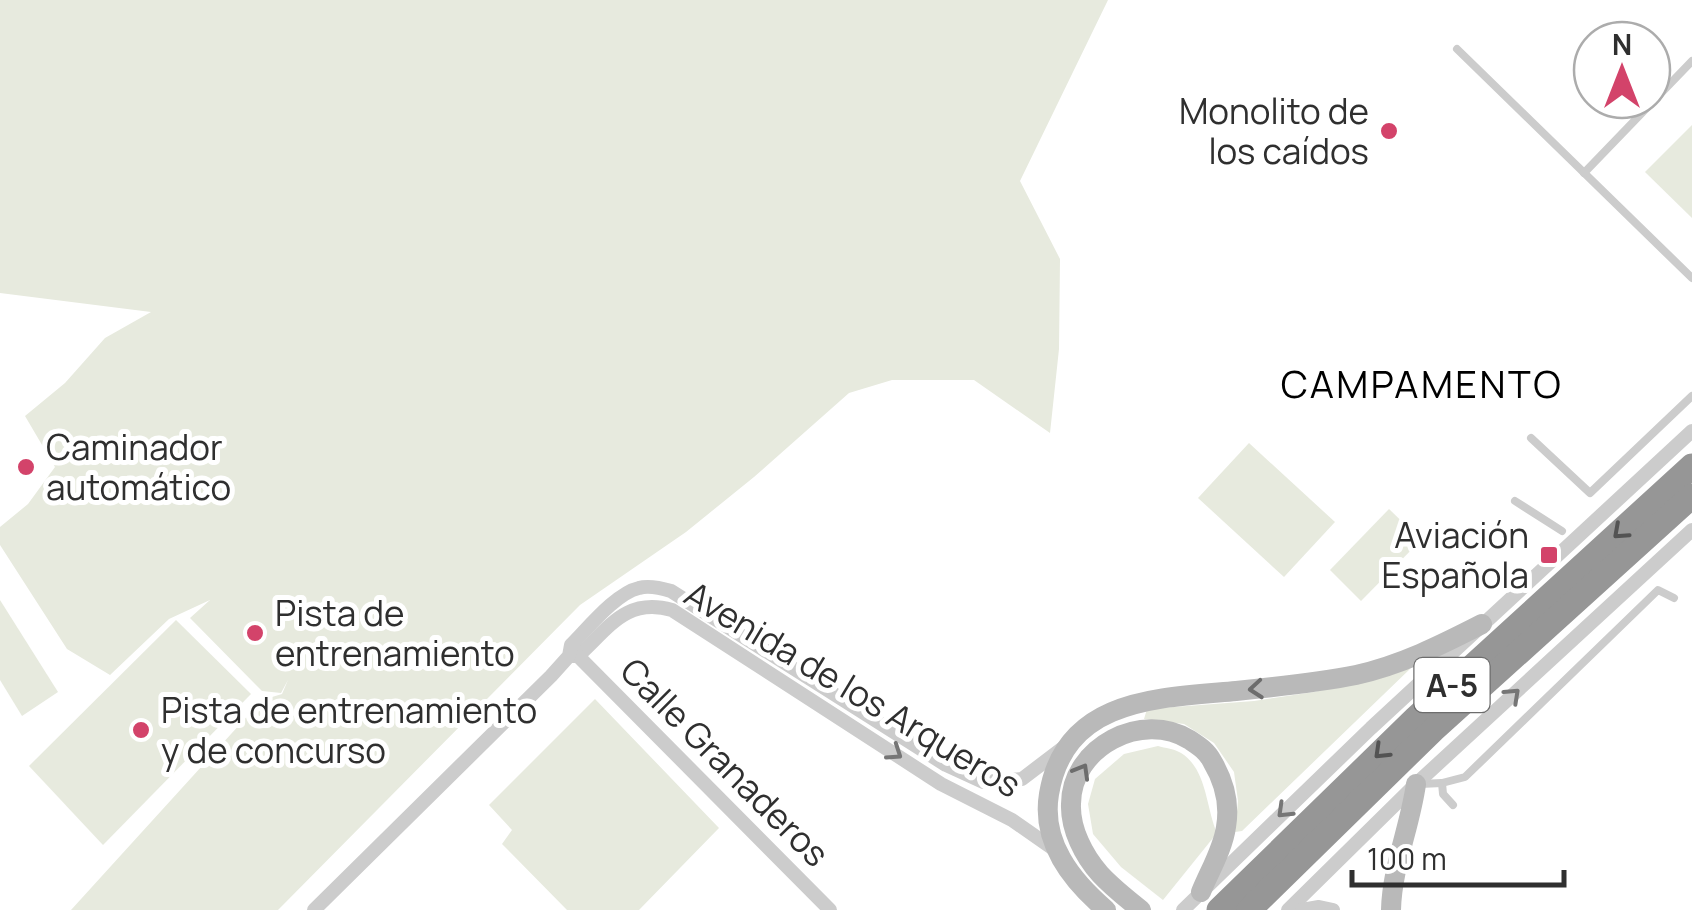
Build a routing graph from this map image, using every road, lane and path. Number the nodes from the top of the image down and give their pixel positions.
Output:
1 (1457, 49) dead end
2 (1692, 61) edge
3 (1584, 172) junction
4 (1692, 278) edge
5 (1692, 396) edge
6 (1692, 432) edge
7 (1531, 438) dead end
8 (1692, 466) edge
9 (1692, 496) edge
10 (1515, 500) dead end
11 (1692, 530) edge
12 (1562, 531) dead end
13 (1674, 598) dead end
14 (1482, 624) junction
15 (573, 656) junction
16 (1509, 733) junction
17 (1518, 742) dead end
18 (1065, 746) junction
19 (1442, 783) junction
20 (1416, 784) junction
21 (1453, 805) dead end
22 (1055, 850) junction
23 (1210, 901) edge
24 (314, 910) edge
25 (830, 910) edge
26 (1106, 910) edge
27 (1141, 910) edge
28 (1183, 910) edge
29 (1250, 910) edge
30 (1288, 910) edge
31 (1302, 910) edge
32 (1333, 910) edge
33 (1391, 910) edge

1 - 3 lane
2 - 3 lane
3 - 4 lane
5 - 7 lane
6 - 14 street
8 -> 23 highway, A-5
9 - 29 highway, A-5
10 - 12 lane
20 -> 11 street
13 - 16 lane
14 -> 18 main road
14 -> 23 street
15 - 18 street, Avenida de los Arqueros
15 -> 22 street, Avenida de los Arqueros
15 - 24 street, Avenida de los Arqueros
15 - 25 street, Calle Granaderos
16 - 17 lane
16 - 19 lane
18 - 22 main road
19 - 20 lane
19 - 21 lane
20 - 30 street
20 - 33 main road
22 - 26 main road
27 -> 23 main road
23 - 28 street
31 - 32 street

